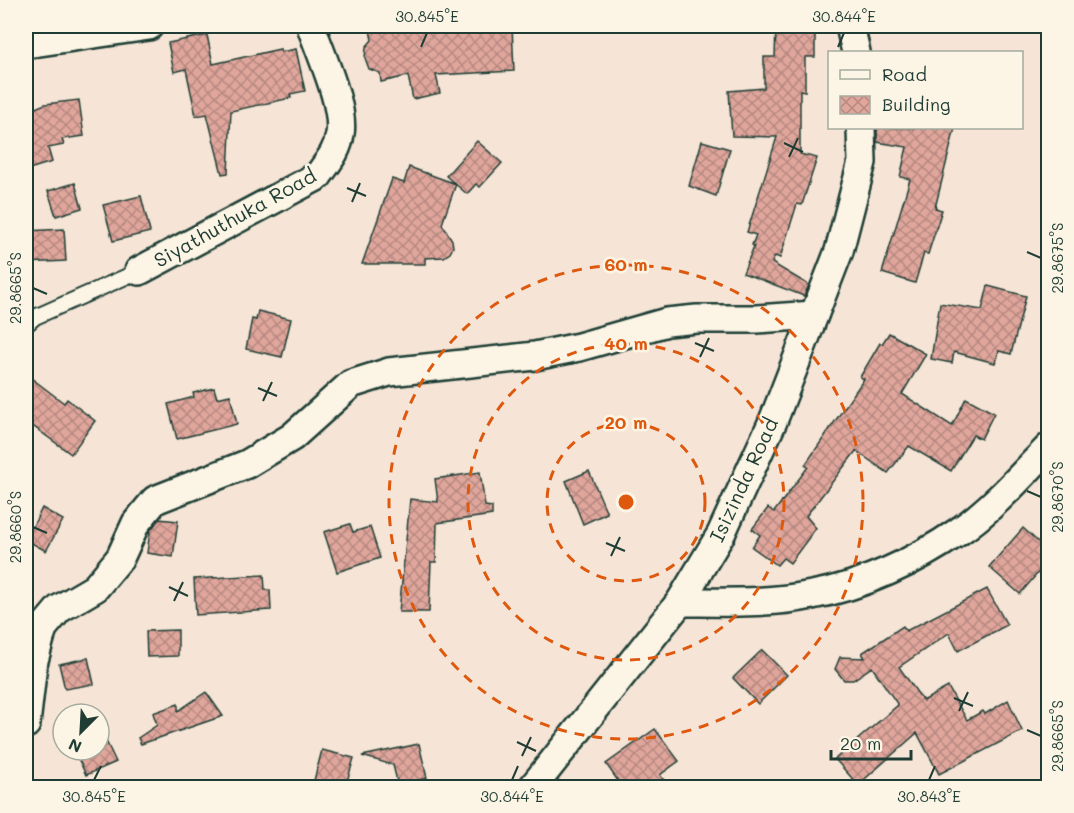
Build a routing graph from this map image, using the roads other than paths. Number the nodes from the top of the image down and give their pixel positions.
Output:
1 (149, 26) edge
2 (311, 26) edge
3 (850, 26) edge
4 (26, 44) edge
5 (856, 51) edge
6 (861, 129) edge
7 (139, 271) joint
8 (814, 315) junction
9 (26, 325) edge
10 (1048, 448) edge
11 (680, 602) junction
12 (26, 724) edge
13 (532, 788) edge

1 - 4 street
2 - 7 street, Siyathuthuka Road
3 - 5 street
6 - 8 street, Isizinda Road
7 - 9 lane
8 - 11 street, Isizinda Road
8 - 12 street
10 - 11 street
11 - 13 street, Isizinda Road

